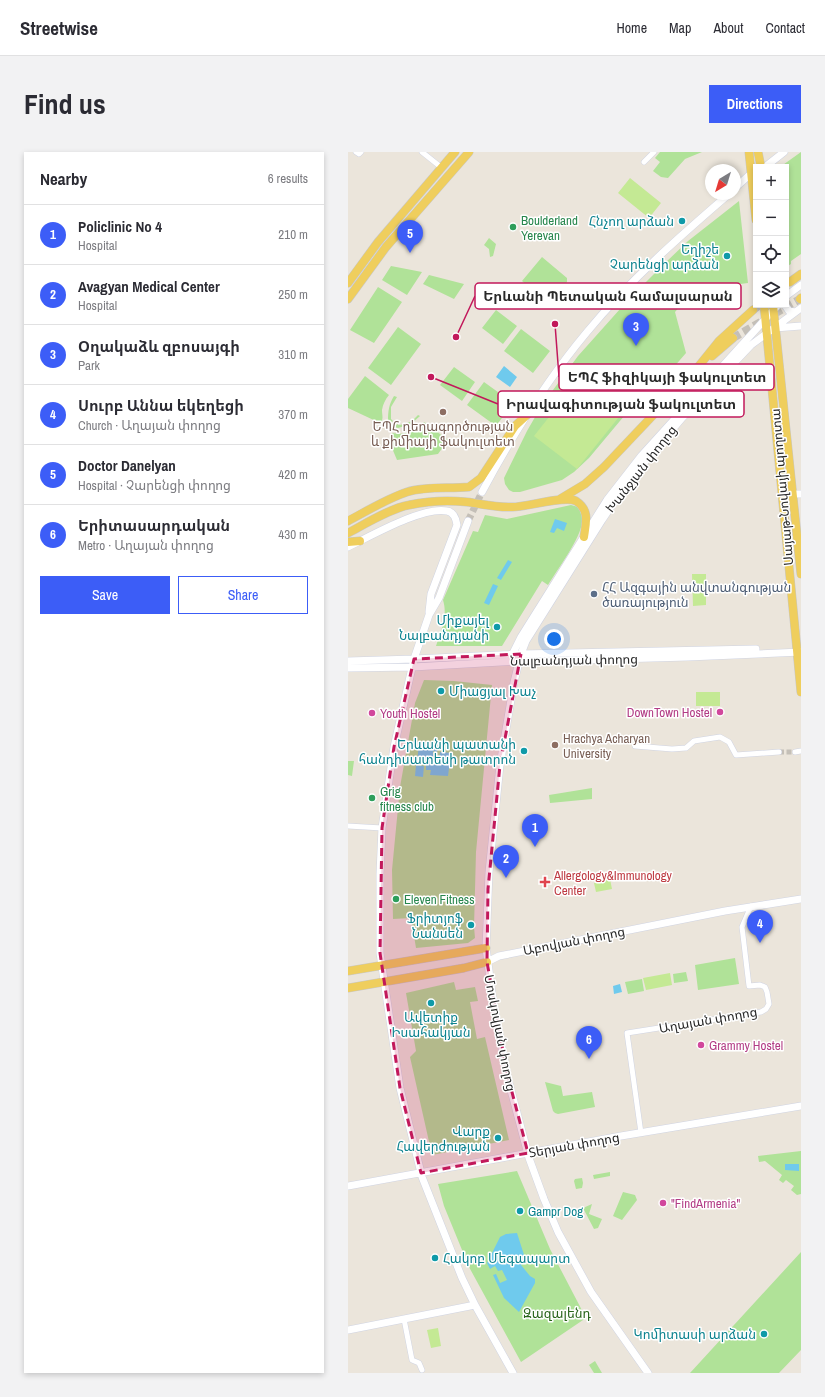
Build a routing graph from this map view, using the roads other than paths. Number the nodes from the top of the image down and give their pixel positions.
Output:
1 (356, 152) edge
2 (361, 152) edge
3 (422, 152) edge
4 (455, 152) edge
5 (469, 152) edge
6 (654, 152) edge
7 (749, 152) edge
8 (758, 152) edge
9 (776, 152) edge
10 (784, 152) edge
11 (644, 162) dead end
12 (755, 164) edge
13 (758, 164) edge
14 (763, 164) edge
15 (766, 164) edge
16 (442, 168) junction
17 (753, 173) edge
18 (741, 183) edge
19 (721, 200) edge
20 (801, 274) edge
21 (790, 282) dead end
22 (348, 283) edge
23 (801, 285) edge
24 (789, 294) edge
25 (348, 299) edge
26 (764, 308) edge
27 (774, 308) edge
28 (775, 308) edge
29 (787, 308) edge
30 (753, 310) tunnel mouth
31 (798, 310) edge
32 (765, 319) junction
33 (801, 326) edge
34 (774, 328) junction
35 (766, 333) junction
36 (733, 338) tunnel mouth
37 (694, 372) junction
38 (528, 414) junction
39 (482, 492) tunnel mouth
40 (797, 494) edge
41 (557, 500) junction
42 (350, 521) edge
43 (468, 521) tunnel mouth
44 (348, 533) edge
45 (584, 537) junction
46 (360, 541) junction
47 (348, 542) edge
48 (348, 547) edge
49 (801, 574) edge
50 (429, 615) junction
51 (799, 651) edge
52 (512, 655) junction
53 (520, 657) junction
54 (348, 661) edge
55 (414, 663) junction
56 (348, 668) edge
57 (801, 692) edge
58 (635, 746) dead end
59 (801, 751) edge
60 (779, 752) tunnel mouth
61 (795, 752) tunnel mouth
62 (348, 826) edge
63 (382, 828) junction
64 (801, 899) edge
65 (751, 906) junction
66 (486, 948) junction
67 (487, 962) junction
68 (381, 965) junction
69 (348, 971) edge
70 (384, 982) junction
71 (348, 988) edge
72 (801, 1106) edge
73 (642, 1133) junction
74 (528, 1153) junction
75 (421, 1173) junction
76 (348, 1186) edge
77 (475, 1305) junction
78 (404, 1319) junction
79 (348, 1330) edge
80 (422, 1370) dead end
81 (513, 1373) edge
82 (648, 1373) edge

1 - 2 street
3 - 16 street
4 - 16 main road
5 - 25 main road
6 - 11 street
7 - 12 main road
8 - 13 main road
9 - 14 main road
10 - 15 main road
16 - 22 main road
17 - 18 main road
19 - 38 main road
20 - 21 main road
23 - 24 main road
26 - 32 main road, Սայաթ-Նովայի պողոտա
27 - 32 main road, Խանջյան փողոց
28 - 34 main road, Սայաթ-Նովայի պողոտա
29 - 31 main road
30 - 37 main road
31 - 34 main road, Խանջյան փողոց
32 - 35 main road, Սայաթ-Նովայի պողոտա
32 - 45 main road, Խանջյան փողոց
33 - 34 main road
34 - 35 main road, Խանջյան փողոց
34 - 40 main road, Սայաթ-Նովայի պողոտա
35 - 51 main road, Սայաթ-Նովայի պողոտա
35 - 53 main road, Խանջյան փողոց
36 - 37 main road
37 - 41 main road
38 - 39 main road
38 - 42 main road
40 - 49 main road, Սայաթ-Նովայի պողոտա
41 - 44 main road
41 - 45 main road
43 - 50 main road
45 - 52 main road, Խանջյան փողոց
46 - 47 main road
46 - 48 main road
46 - 50 main road
50 - 55 main road
51 - 53 main road, Նալբանդյան փողոց
51 - 57 main road, Սայաթ-Նովայի պողոտա
52 - 53 main road, Նալբանդյան փողոց
52 - 55 main road, Նալբանդյան փողոց
53 - 55 main road, Նալբանդյան փողոց
53 - 66 main road, Մոսկովյան փողոց
54 - 55 main road, Նալբանդյան փողոց
55 - 56 main road, Նալբանդյան փողոց
55 - 63 main road
58 - 60 street
59 - 61 street
62 - 63 street
63 - 68 main road
64 - 65 main road, Աբովյան փողոց
65 - 67 main road, Աբովյան փողոց
65 - 73 street, Աղայան փողոց
66 - 67 main road, Մոսկովյան փողոց
66 - 68 main road
67 - 70 main road, Աբովյան փողոց
67 - 74 main road, Մոսկովյան փողոց
68 - 69 main road
68 - 70 main road
70 - 71 main road, Աբովյան փողոց
70 - 75 main road
72 - 73 main road, Տերյան փողոց
73 - 74 main road, Տերյան փողոց
74 - 75 main road, Տերյան փողոց
74 - 82 main road, Մոսկովյան փողոց
75 - 76 main road, Տերյան փողոց
75 - 77 main road
77 - 78 main road
77 - 81 main road
78 - 79 main road
78 - 80 street

